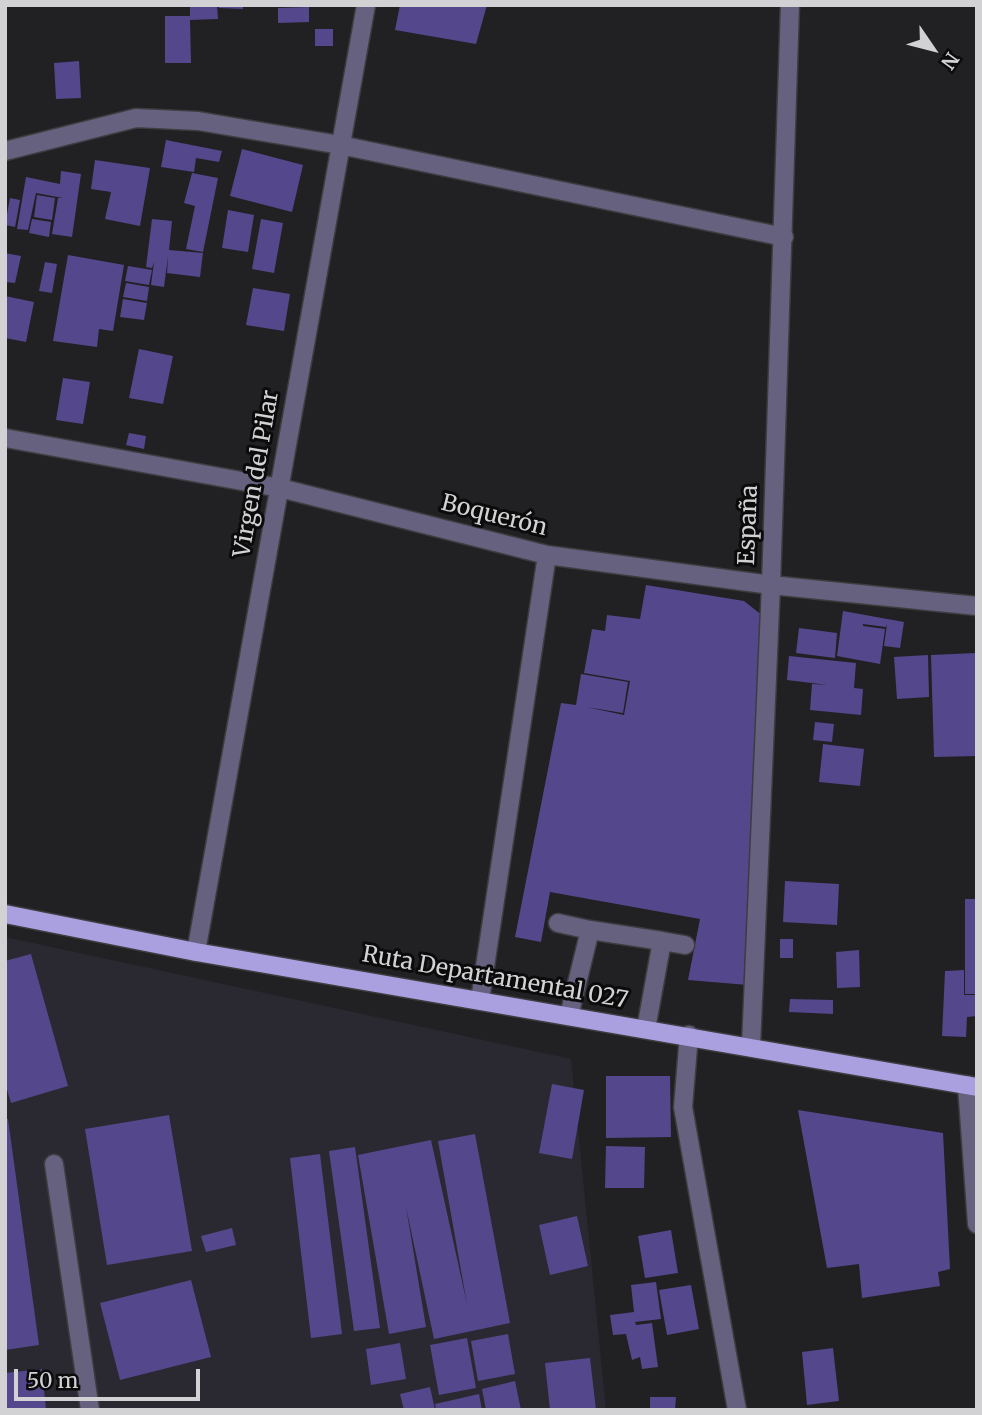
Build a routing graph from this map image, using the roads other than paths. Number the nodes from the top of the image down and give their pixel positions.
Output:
1 (366, 5) edge
2 (790, 5) edge
3 (340, 145) junction
4 (5, 151) edge
5 (784, 237) junction
6 (5, 438) edge
7 (280, 488) junction
8 (547, 555) junction
9 (771, 585) junction
10 (977, 606) edge
11 (5, 914) edge
12 (558, 923) dead end
13 (590, 930) junction
14 (662, 941) junction
15 (685, 944) dead end
16 (196, 952) junction
17 (480, 1000) junction
18 (569, 1016) junction
19 (646, 1029) junction
20 (689, 1035) junction
21 (751, 1046) junction
22 (972, 1086) edge
23 (54, 1164) dead end
24 (977, 1224) edge
25 (90, 1410) edge
26 (737, 1410) edge

1 - 3 street, Virgen del Pilar
2 - 5 street, España
3 - 4 street
3 - 5 street
3 - 7 street, Virgen del Pilar
5 - 9 street, España
6 - 7 street, Boquerón
7 - 8 street, Boquerón
7 - 16 street, Virgen del Pilar
8 - 9 street, Boquerón
8 - 17 street
9 - 10 street, Boquerón
9 - 21 street, España
11 - 16 main road, Ruta Departamental 027
12 - 13 street
13 - 14 street
13 - 18 street
14 - 15 street
14 - 19 street
16 - 17 main road, Ruta Departamental 027
17 - 18 main road, Ruta Departamental 027
18 - 19 main road, Ruta Departamental 027
19 - 20 main road, Ruta Departamental 027
20 - 21 main road, Ruta Departamental 027
20 - 26 street
21 - 22 main road, Ruta Departamental 027
22 - 24 street
23 - 25 street

